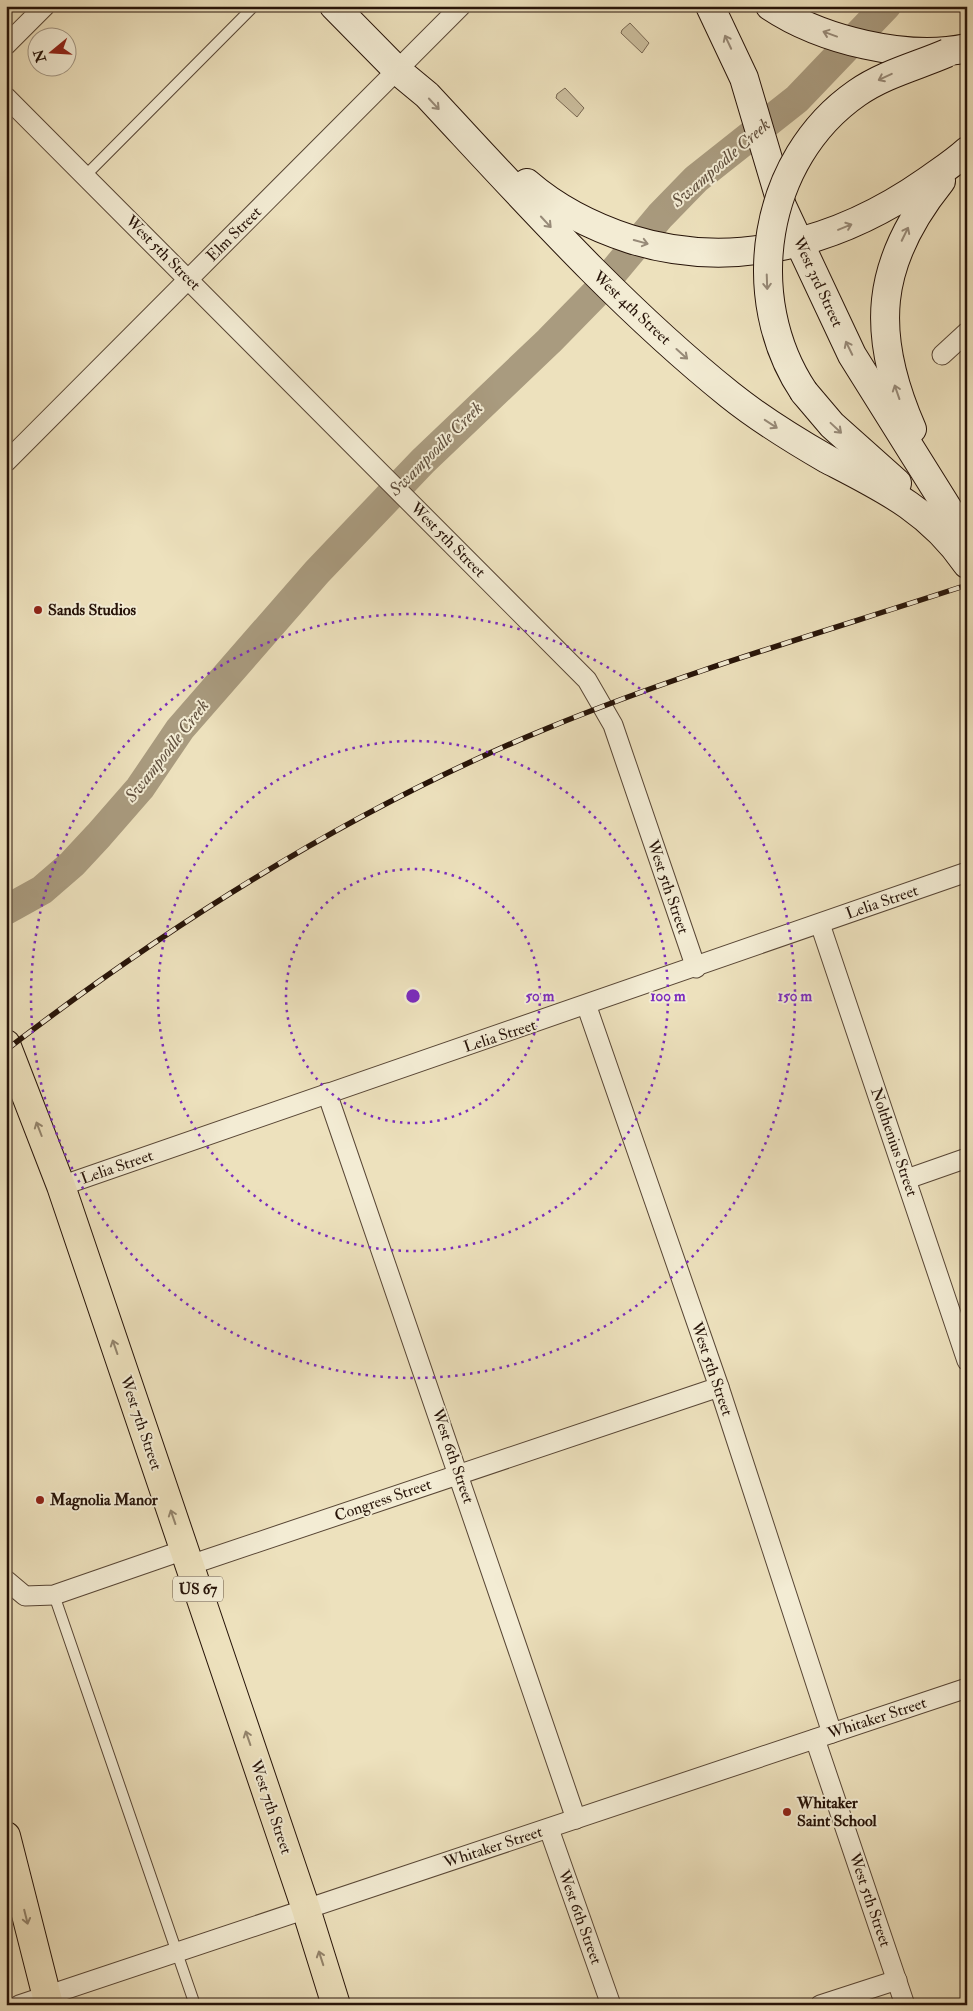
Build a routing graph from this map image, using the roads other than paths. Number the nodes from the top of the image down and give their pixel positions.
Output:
1 (45, 6) edge
2 (254, 6) edge
3 (334, 6) edge
4 (461, 6) edge
5 (710, 6) edge
6 (774, 9) edge
7 (6, 44) edge
8 (957, 51) edge
9 (398, 71) junction
10 (6, 97) edge
11 (470, 141) junction
12 (963, 155) edge
13 (86, 176) junction
14 (799, 243) junction
15 (189, 278) junction
16 (967, 332) edge
17 (942, 355) dead end
18 (6, 462) edge
19 (941, 514) junction
20 (967, 539) edge
21 (967, 564) edge
22 (967, 872) edge
23 (820, 924) junction
24 (696, 968) junction
25 (587, 1007) junction
26 (6, 1044) edge
27 (327, 1093) junction
28 (967, 1158) edge
29 (907, 1179) junction
30 (60, 1186) junction
31 (967, 1361) edge
32 (718, 1387) junction
33 (459, 1474) junction
34 (187, 1558) junction
35 (6, 1580) edge
36 (54, 1595) junction
37 (967, 1688) edge
38 (824, 1736) junction
39 (576, 1819) junction
40 (549, 1829) junction
41 (6, 1836) edge
42 (306, 1909) junction
43 (178, 1952) junction
44 (897, 1980) junction
45 (47, 2000) edge
46 (19, 2005) edge
47 (195, 2005) edge
48 (336, 2005) edge
49 (611, 2005) edge
50 (820, 2005) edge
51 (905, 2005) edge

1 - 7 street
2 - 13 lane
3 - 9 main road, West 4th Street
4 - 9 street, Elm Street
14 -> 5 main road, West 3rd Street
8 -> 6 main road
8 -> 19 main road, bridge
9 -> 11 main road, West 4th Street
9 - 15 street, Elm Street
10 - 13 street, West 5th Street
11 -> 14 main road
11 -> 19 main road, West 4th Street
14 -> 12 main road
19 -> 12 main road
13 - 15 street, West 5th Street
19 -> 14 main road, West 3rd Street
15 - 18 street, Elm Street
15 - 24 street, West 5th Street
16 - 17 street
19 - 20 main road, West 3rd Street
19 - 21 main road, West 4th Street
22 - 23 street, Lelia Street
23 - 24 street, Lelia Street
23 - 29 street, Nolthenius Street
24 - 25 street, Lelia Street
25 - 27 street, Lelia Street
25 - 32 street, West 5th Street
30 -> 26 main road, West 7th Street / US 67
27 - 30 street, Lelia Street
27 - 33 street, West 6th Street
28 - 29 street
29 - 31 street, Nolthenius Street
34 -> 30 main road, West 7th Street / US 67
32 - 33 street, Congress Street
32 - 38 street, West 5th Street
33 - 34 street, Congress Street
33 - 39 street, West 6th Street
34 - 36 street, Congress Street
42 -> 34 main road, West 7th Street / US 67
35 - 36 street, Congress Street
36 - 43 lane
37 - 38 street, Whitaker Street
38 - 39 street, Whitaker Street
38 - 44 street, West 5th Street
39 - 40 street, Whitaker Street
40 - 42 street, Whitaker Street
40 - 49 street, West 6th Street
41 -> 45 main road
42 - 43 street, Whitaker Street
48 -> 42 main road, West 7th Street / US 67
43 - 45 street, Whitaker Street
43 - 47 lane
44 - 50 street
44 - 51 street, West 5th Street
45 - 46 street, Whitaker Street

